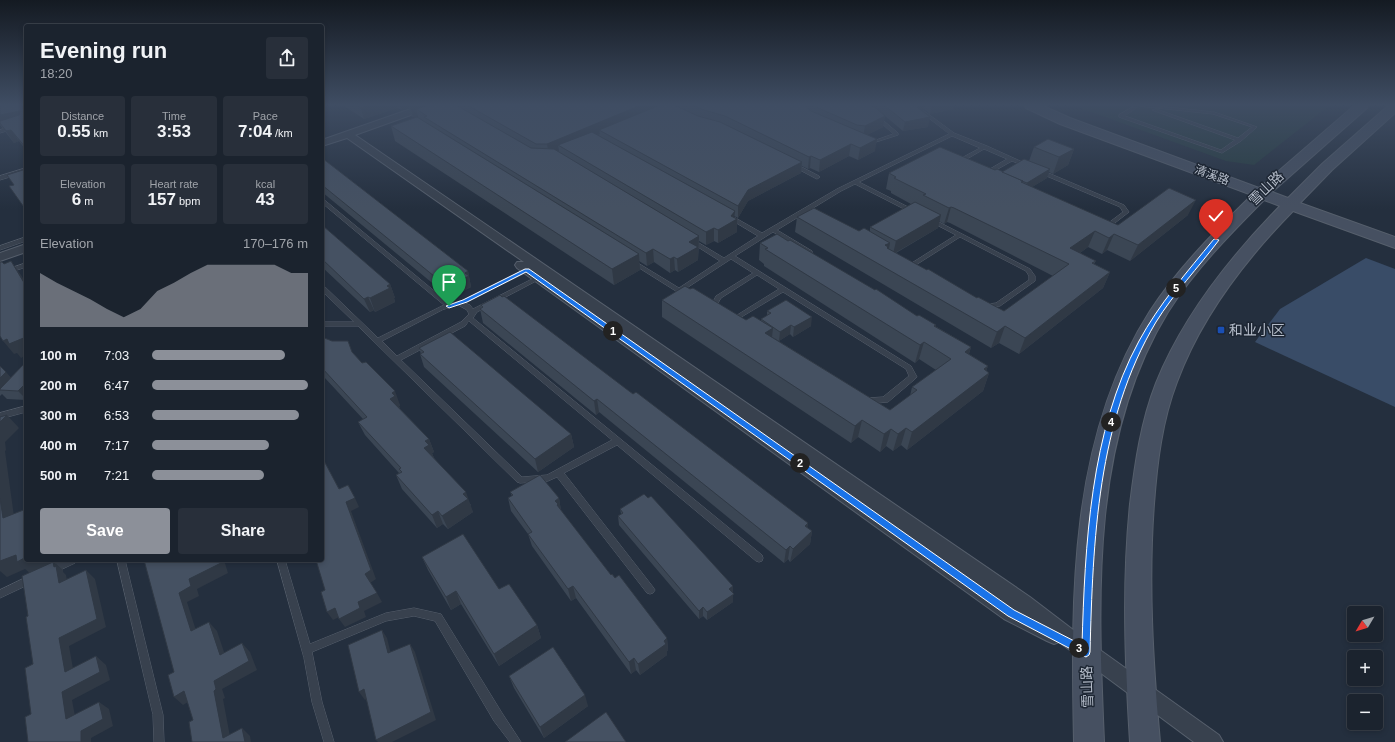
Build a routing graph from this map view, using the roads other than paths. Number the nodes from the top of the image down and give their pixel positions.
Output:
1 (349, 140) edge
2 (349, 140) edge
3 (861, 140) edge
4 (880, 140) edge
5 (941, 140) edge
6 (965, 140) edge
7 (1120, 140) edge
8 (1136, 140) edge
9 (1187, 140) edge
10 (1239, 140) edge
11 (1321, 140) edge
12 (1358, 140) edge
13 (985, 148) junction
14 (1011, 159) junction
15 (790, 164) edge
16 (961, 167) edge
17 (24, 171) edge
18 (817, 177) dead end
19 (0, 178) edge
20 (988, 179) edge
21 (855, 182) junction
22 (1264, 189) junction
23 (1294, 200) junction
24 (324, 202) edge
25 (806, 209) junction
26 (722, 213) edge
27 (813, 213) edge
28 (918, 214) edge
29 (925, 217) edge
30 (1098, 227) edge
31 (773, 230) junction
32 (1395, 232) edge
33 (960, 235) junction
34 (684, 236) edge
35 (762, 236) junction
36 (24, 240) edge
37 (1395, 243) edge
38 (0, 248) edge
39 (24, 249) edge
40 (814, 254) edge
41 (731, 256) junction
42 (0, 257) edge
43 (626, 257) edge
44 (724, 260) junction
45 (902, 263) edge
46 (24, 266) edge
47 (909, 267) junction
48 (915, 271) edge
49 (757, 272) junction
50 (0, 274) edge
51 (532, 274) junction
52 (783, 289) junction
53 (324, 290) edge
54 (458, 303) junction
55 (974, 304) edge
56 (449, 306) junction
57 (730, 314) junction
58 (470, 316) junction
59 (742, 322) edge
60 (324, 324) edge
61 (360, 324) junction
62 (377, 341) junction
63 (396, 360) junction
64 (859, 399) edge
65 (24, 410) edge
66 (0, 416) edge
67 (617, 441) junction
68 (558, 472) junction
69 (759, 558) dead end
70 (68, 562) edge
71 (121, 562) edge
72 (282, 562) edge
73 (650, 590) dead end
74 (0, 594) edge
75 (306, 650) junction
76 (1086, 652) junction
77 (1141, 691) junction
78 (159, 742) edge
79 (329, 742) edge
80 (516, 742) edge
81 (1089, 742) edge
82 (1145, 742) edge
83 (1212, 742) edge

1 - 51 street
2 - 76 street
3 - 4 lane
5 - 21 lane
6 - 13 lane
7 - 22 main road, 清溪路
8 - 22 main road, 清溪路
9 - 10 lane
11 - 22 main road, 雪山路
12 - 23 main road, 雪山路
13 - 14 lane
13 - 16 lane
14 - 20 lane
14 - 30 lane
15 - 18 lane
17 - 19 lane
21 - 25 lane
21 - 28 lane
22 - 23 main road, 清溪路
22 - 76 main road, 雪山路
23 - 32 main road, 清溪路
23 - 37 main road, 清溪路
23 - 77 main road, 雪山路
24 - 56 lane
25 - 27 lane
25 - 31 lane
26 - 35 lane
29 - 33 lane
31 - 35 lane
31 - 40 lane
33 - 47 lane
33 - 55 lane
34 - 44 lane
35 - 41 lane
36 - 38 lane
39 - 42 street
41 - 44 lane
41 - 49 lane
43 - 44 lane
45 - 47 lane
46 - 50 lane
47 - 48 lane
49 - 52 lane
49 - 57 lane
51 - 54 lane
51 - 58 lane
51 - 76 street
52 - 57 lane
52 - 64 lane
53 - 61 lane
54 - 56 lane
54 - 58 lane
56 - 62 lane
57 - 59 lane
58 - 63 lane
58 - 67 lane
60 - 61 lane
61 - 62 lane
62 - 63 lane
63 - 68 lane
65 - 66 lane
67 - 68 lane
67 - 69 lane
68 - 73 lane
70 - 74 lane
71 - 78 lane
72 - 75 lane
75 - 79 lane
75 - 80 lane
76 - 77 street
76 - 81 main road, 雪山路
77 - 82 main road, 雪山路
77 - 83 street

